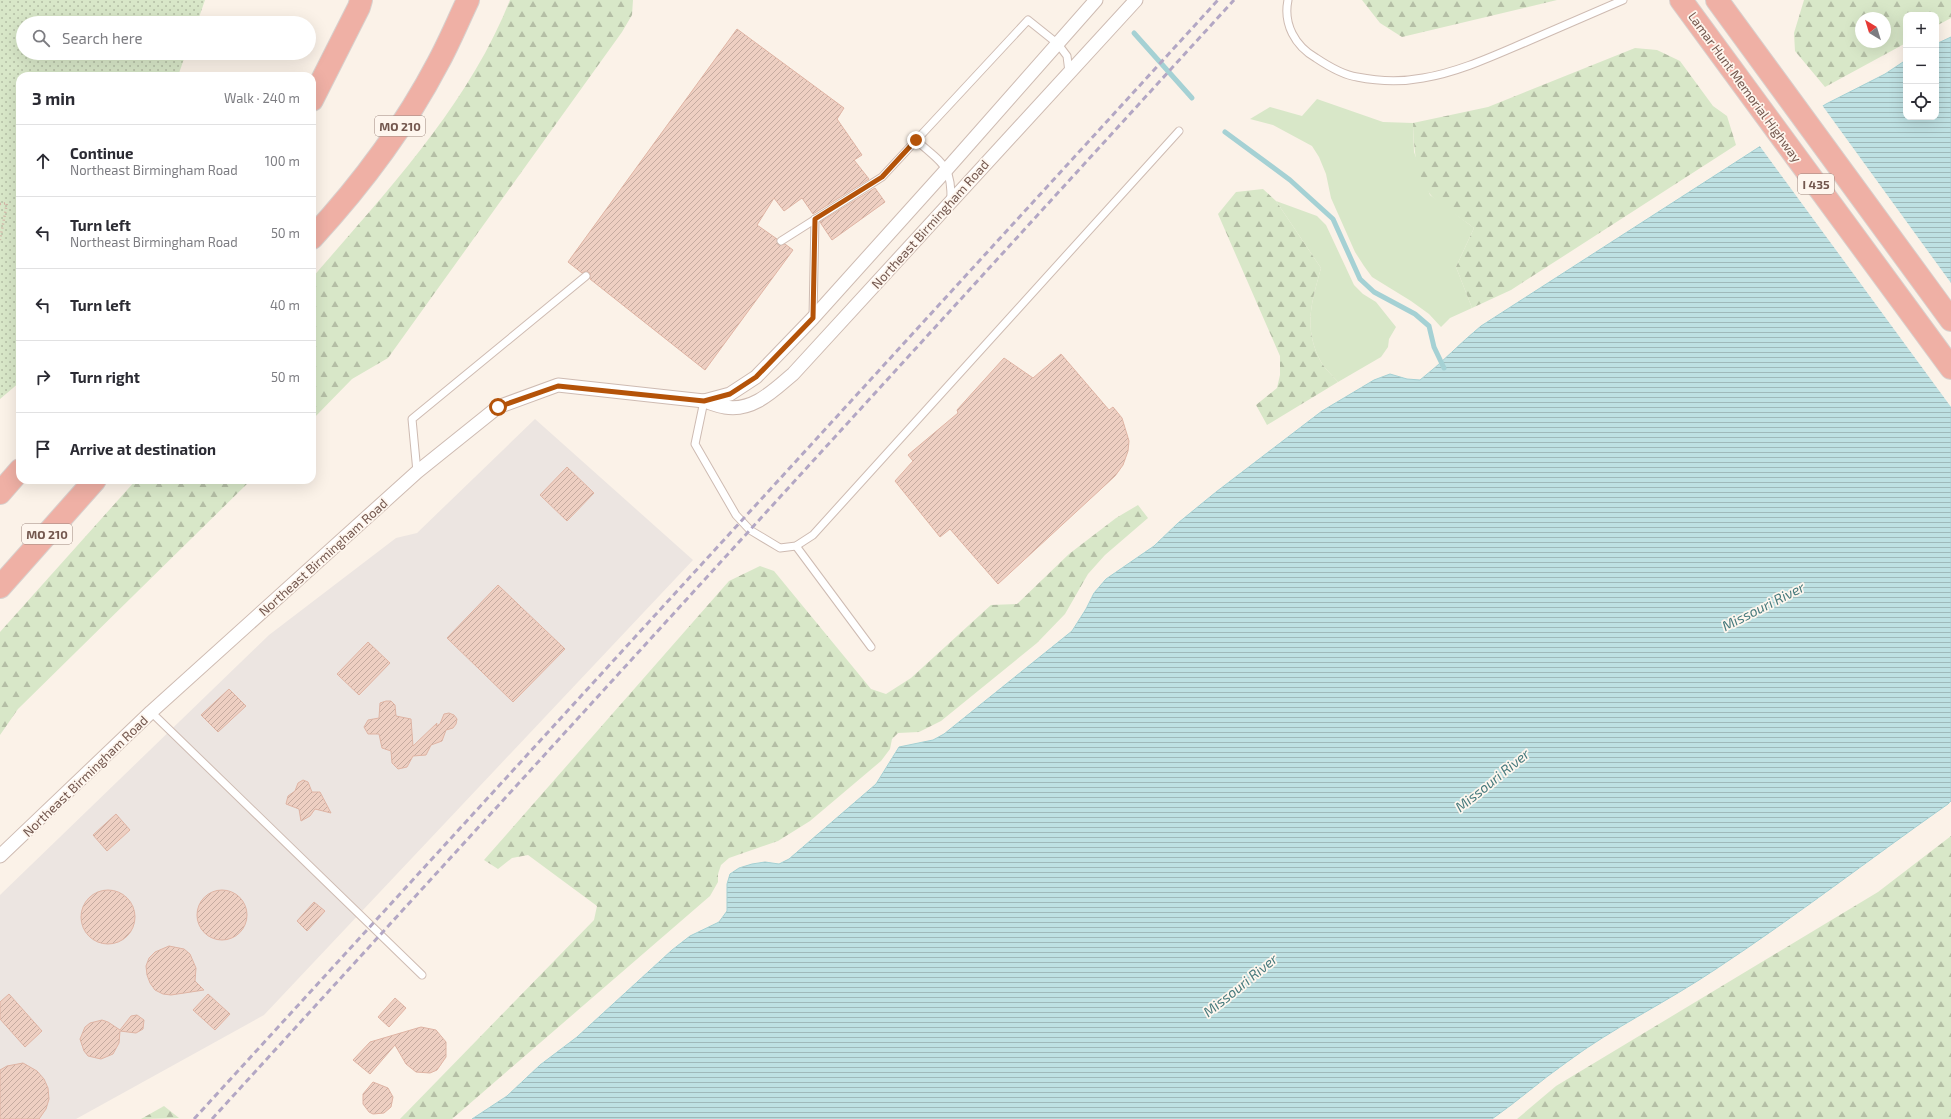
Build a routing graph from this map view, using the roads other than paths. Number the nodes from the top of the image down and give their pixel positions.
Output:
1 (361, 0) edge
2 (468, 0) edge
3 (1096, 0) edge
4 (1136, 0) edge
5 (1288, 0) edge
6 (1623, 0) edge
7 (1681, 0) edge
8 (1717, 0) edge
9 (1058, 44) junction
10 (1069, 72) junction
11 (316, 92) edge
12 (1179, 132) dead end
13 (916, 140) junction
14 (947, 169) junction
15 (951, 201) junction
16 (815, 219) junction
17 (316, 233) edge
18 (781, 242) dead end
19 (586, 276) dead end
20 (813, 318) junction
21 (1951, 320) edge
22 (1951, 368) edge
23 (704, 401) junction
24 (417, 472) junction
25 (16, 475) edge
26 (91, 484) edge
27 (0, 493) edge
28 (796, 546) junction
29 (0, 587) edge
30 (871, 647) dead end
31 (151, 712) junction
32 (0, 856) edge
33 (422, 975) dead end

1 - 11 highway
2 - 17 highway, MO 210
3 - 9 street, Northeast Birmingham Road
4 - 10 street, Northeast Birmingham Road
5 - 6 lane
7 - 22 highway, Lamar Hunt Memorial Highway / I 435
8 - 21 highway, I 435
9 - 10 lane
9 - 13 lane
9 - 14 street, Northeast Birmingham Road
10 - 15 street, Northeast Birmingham Road
12 - 28 lane
13 - 14 lane
13 - 16 lane
14 - 15 lane
14 - 20 street, Northeast Birmingham Road
15 - 23 street, Northeast Birmingham Road
16 - 18 lane
16 - 20 lane
19 - 24 lane
20 - 23 street, Northeast Birmingham Road
23 - 24 street, Northeast Birmingham Road
23 - 28 lane
24 - 31 street, Northeast Birmingham Road
25 - 27 highway
26 - 29 highway, MO 210
28 - 30 lane
31 - 32 street, Northeast Birmingham Road
31 - 33 lane

